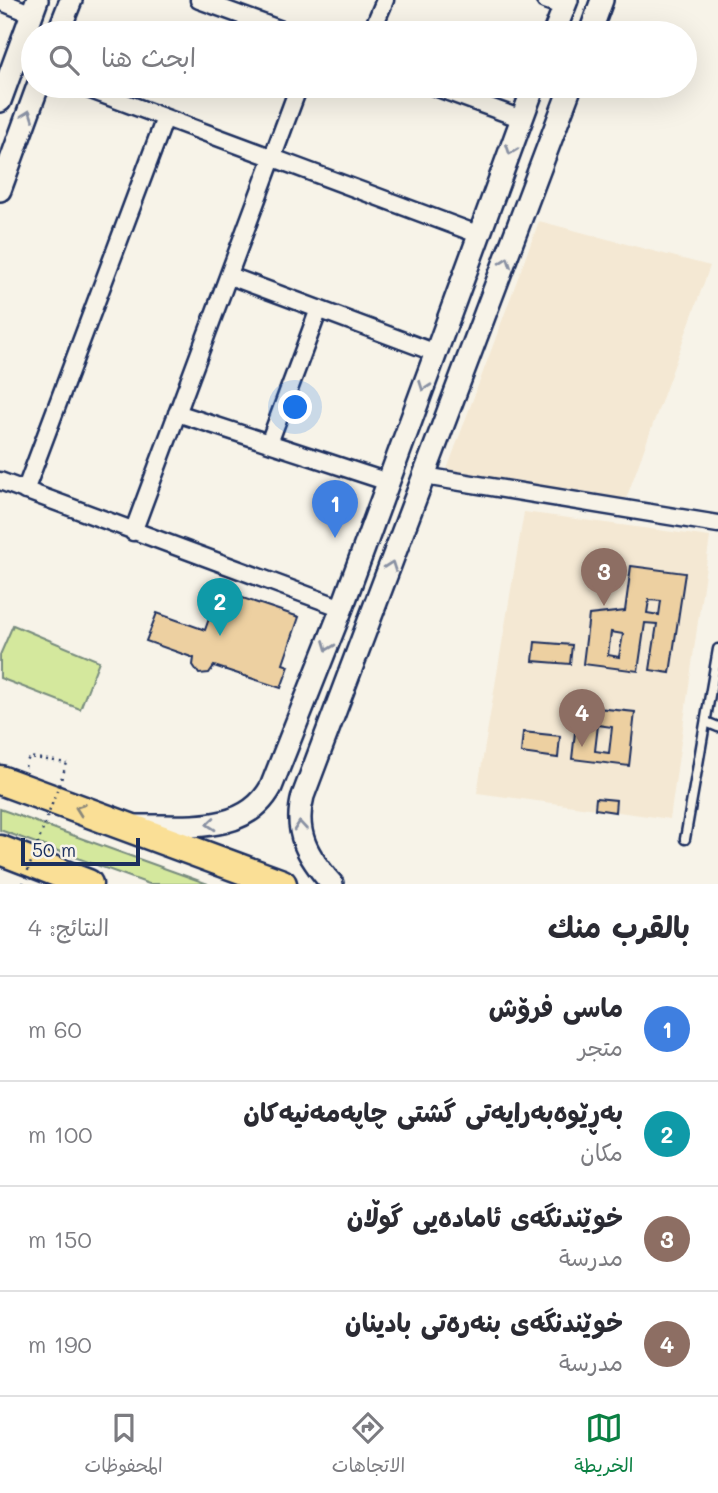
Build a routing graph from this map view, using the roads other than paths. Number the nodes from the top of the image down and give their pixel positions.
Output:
1 (71, 0) edge
2 (200, 0) edge
3 (385, 0) edge
4 (602, 0) edge
5 (0, 1) edge
6 (559, 2) edge
7 (35, 7) edge
8 (63, 21) edge
9 (257, 21) edge
10 (376, 21) edge
11 (556, 21) edge
12 (594, 21) edge
13 (21, 45) edge
14 (34, 98) edge
15 (112, 98) edge
16 (294, 98) edge
17 (465, 98) edge
18 (530, 98) edge
19 (567, 98) edge
20 (0, 101) edge
21 (165, 118) junction
22 (522, 119) junction
23 (272, 158) junction
24 (0, 190) edge
25 (480, 235) junction
26 (230, 276) junction
27 (458, 299) junction
28 (319, 309) junction
29 (488, 310) junction
30 (436, 353) junction
31 (177, 413) junction
32 (269, 443) junction
33 (424, 476) junction
34 (0, 481) edge
35 (388, 482) junction
36 (25, 491) junction
37 (718, 524) edge
38 (133, 532) junction
39 (342, 608) junction
40 (718, 649) edge
41 (312, 686) junction
42 (342, 698) junction
43 (706, 722) junction
44 (718, 727) edge
45 (0, 780) edge
46 (128, 826) junction
47 (685, 839) dead end
48 (0, 850) edge
49 (88, 884) edge
50 (282, 884) edge
51 (332, 884) edge

1 - 8 street
2 - 9 street
3 - 10 street
4 - 12 street
5 - 7 street
6 - 11 street
13 - 20 street
24 -> 14 street
15 - 21 street
16 - 23 street
17 - 22 street
18 - 22 street
29 -> 19 street
21 - 23 street
21 - 36 street
22 -> 25 street
23 - 25 street
23 - 26 street
25 - 27 street
26 - 28 street
26 - 31 street
27 - 29 street
27 - 30 street
28 - 30 street
28 - 32 street
29 - 33 street
30 -> 35 street
31 - 32 street
31 - 38 street
32 - 35 street
33 - 37 street
42 -> 33 street
34 - 36 street
35 - 39 street
36 - 38 street
38 - 39 street
39 -> 41 street
40 - 43 lane
41 - 42 street
41 -> 46 street
51 -> 42 street
43 - 44 lane
43 - 47 lane
46 -> 45 highway
46 - 50 highway
48 - 49 highway

